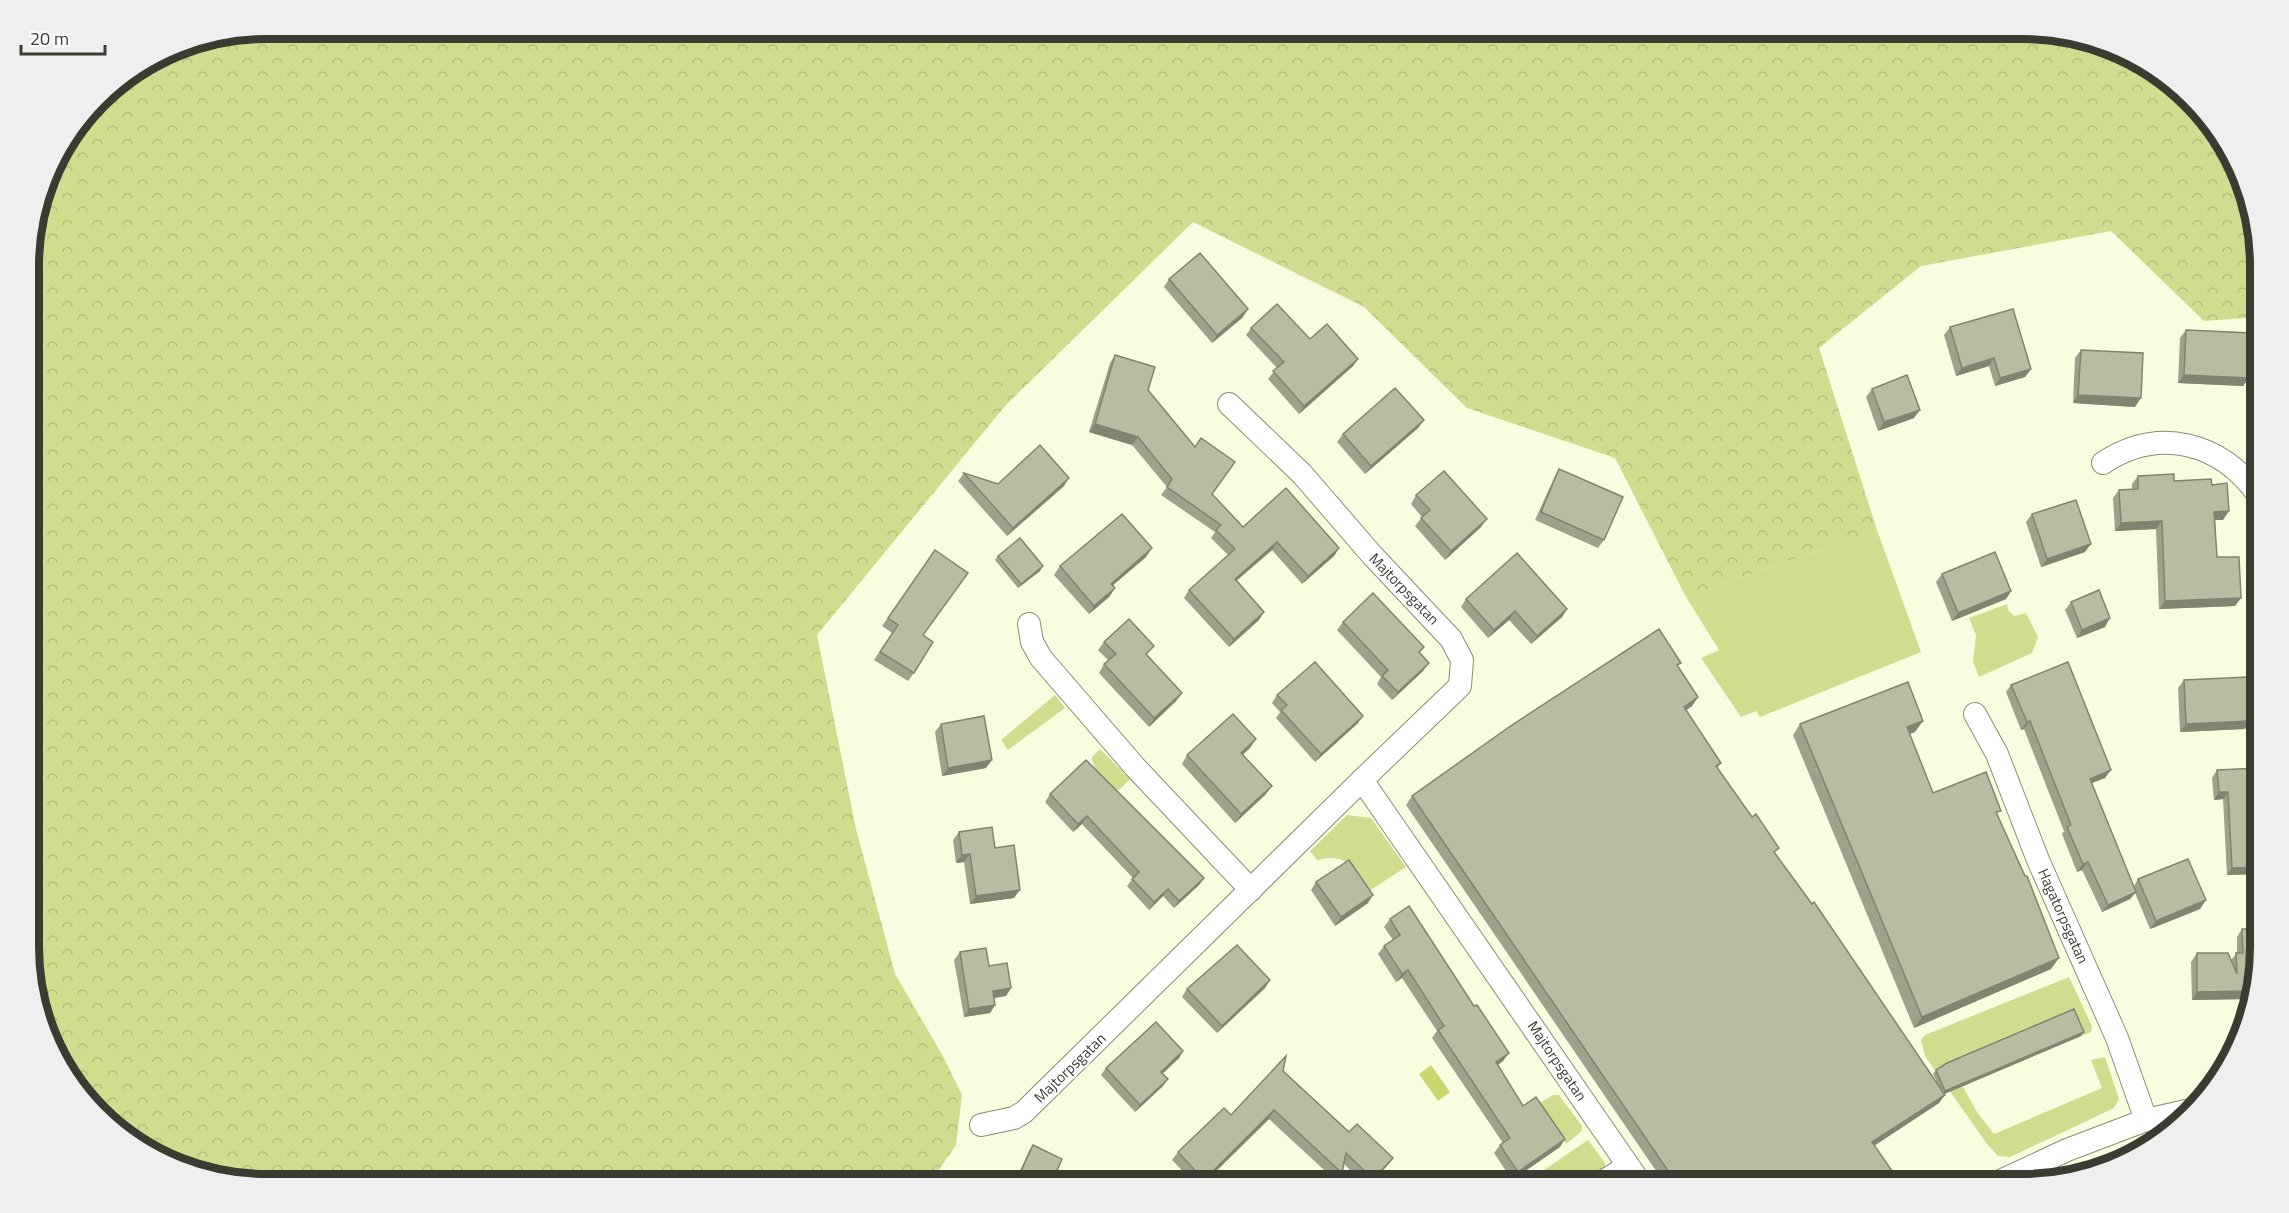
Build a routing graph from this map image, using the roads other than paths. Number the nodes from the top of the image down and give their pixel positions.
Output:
1 (1229, 404) dead end
2 (2103, 463) dead end
3 (2250, 487) edge
4 (1029, 624) dead end
5 (1975, 714) dead end
6 (1362, 780) junction
7 (1251, 890) junction
8 (2179, 1113) edge
9 (2146, 1120) junction
10 (981, 1125) dead end
11 (1628, 1166) junction
12 (1615, 1174) edge
13 (1634, 1174) edge
14 (2015, 1174) edge

1 - 6 street, Majtorpsgatan
2 - 3 street
4 - 7 street
5 - 9 street, Hagatorpsgatan
6 - 7 street, Majtorpsgatan
6 - 11 street, Majtorpsgatan
7 - 10 street, Majtorpsgatan
8 - 9 street
9 - 14 street
11 - 12 street
11 - 13 street, Majtorpsgatan

